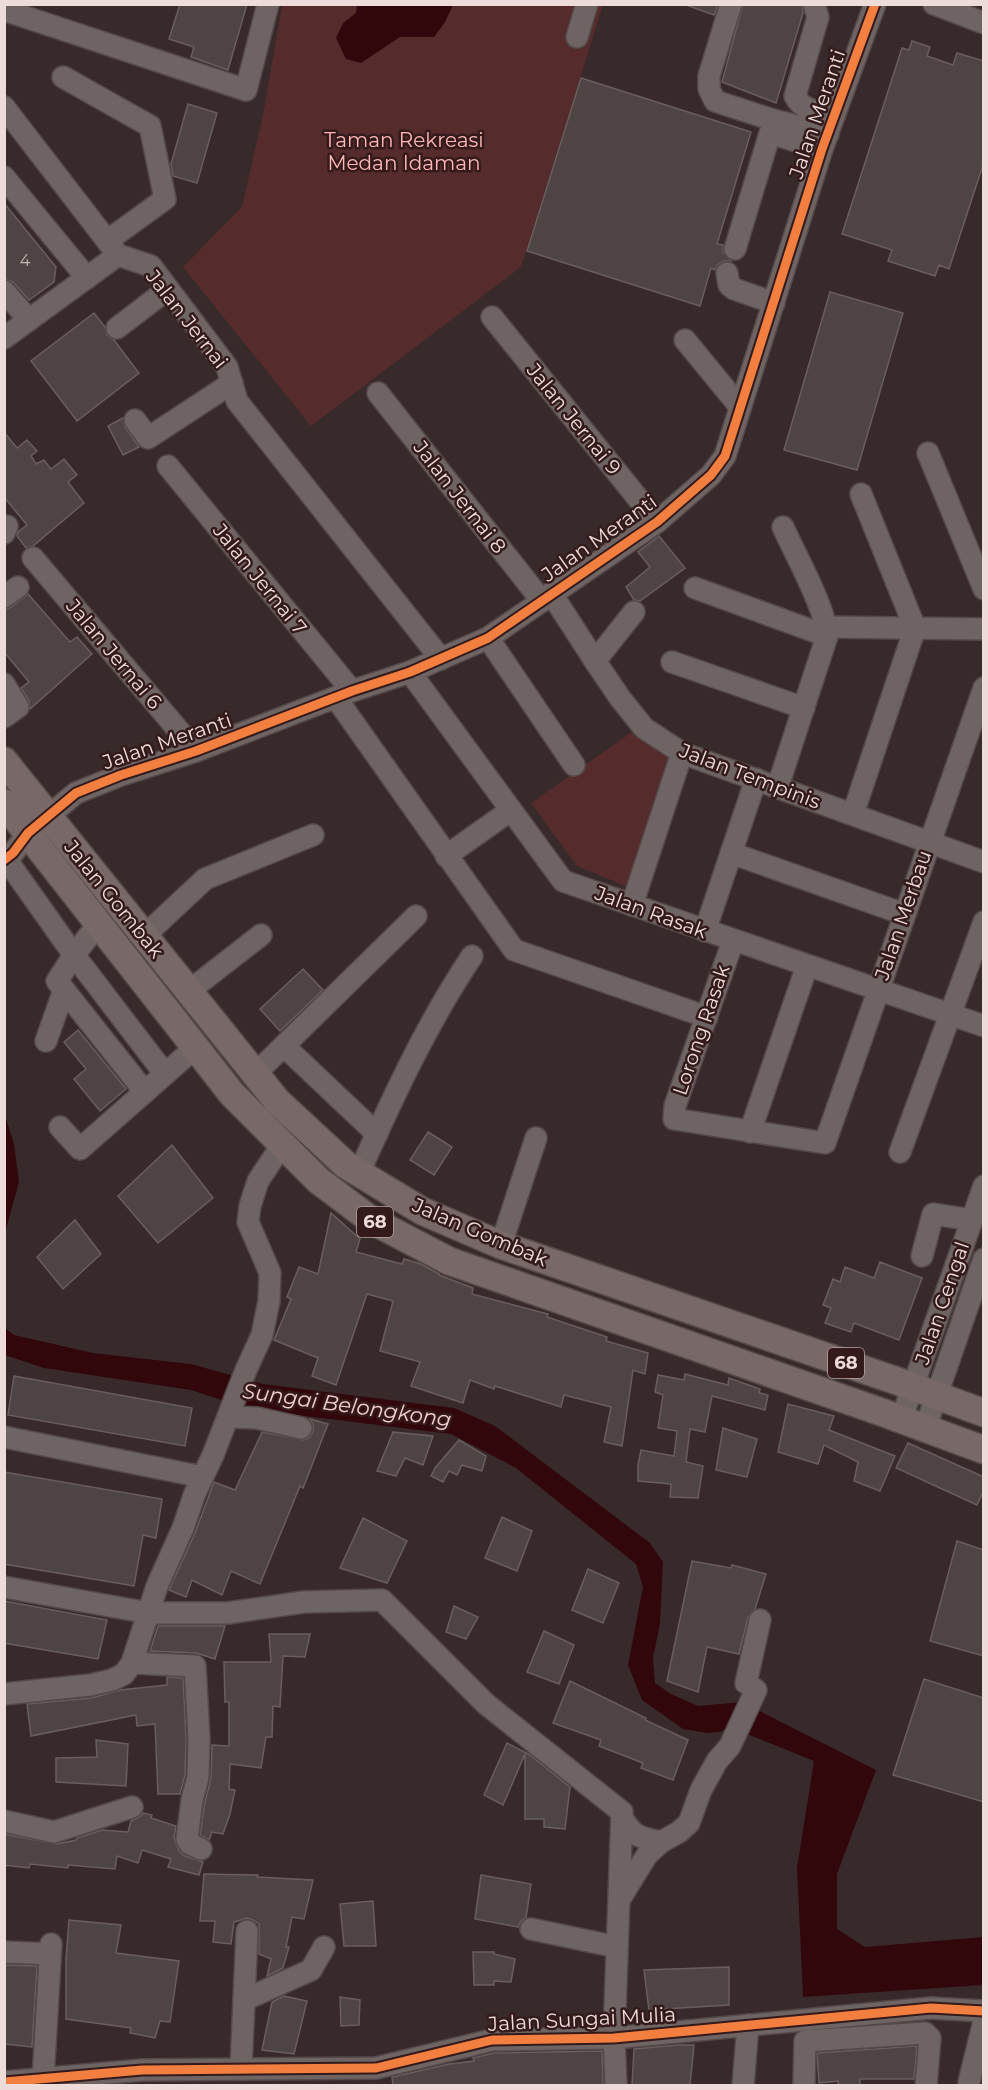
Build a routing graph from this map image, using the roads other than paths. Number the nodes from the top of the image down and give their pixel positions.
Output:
1 (268, 4) edge
2 (586, 4) edge
3 (731, 4) edge
4 (814, 4) edge
5 (875, 4) edge
6 (934, 4) edge
7 (4, 10) edge
8 (984, 23) edge
9 (576, 37) dead end
10 (63, 78) dead end
11 (4, 108) edge
12 (828, 133) junction
13 (4, 177) edge
14 (113, 248) junction
15 (735, 249) dead end
16 (727, 273) dead end
17 (87, 278) junction
18 (168, 289) junction
19 (4, 291) edge
20 (774, 303) junction
21 (492, 317) dead end
22 (29, 320) junction
23 (117, 328) dead end
24 (4, 338) edge
25 (685, 340) dead end
26 (232, 382) junction
27 (378, 393) dead end
28 (740, 407) junction
29 (135, 420) dead end
30 (928, 453) dead end
31 (168, 466) dead end
32 (861, 494) dead end
33 (657, 522) junction
34 (783, 527) dead end
35 (977, 556) edge
36 (33, 558) dead end
37 (695, 588) dead end
38 (984, 589) edge
39 (546, 597) junction
40 (634, 612) dead end
41 (915, 628) junction
42 (984, 629) edge
43 (827, 632) junction
44 (488, 638) junction
45 (441, 659) junction
46 (595, 661) junction
47 (672, 662) dead end
48 (410, 672) junction
49 (4, 684) edge
50 (344, 694) junction
51 (982, 699) edge
52 (804, 708) junction
53 (4, 717) edge
54 (196, 751) junction
55 (682, 753) junction
56 (4, 761) edge
57 (574, 765) dead end
58 (756, 779) junction
59 (778, 786) junction
60 (4, 803) edge
61 (511, 810) junction
62 (853, 814) junction
63 (38, 825) junction
64 (313, 835) dead end
65 (928, 843) junction
66 (731, 853) junction
67 (446, 856) junction
68 (5, 859) edge
69 (984, 862) edge
70 (632, 905) junction
71 (904, 914) junction
72 (416, 916) dead end
73 (984, 922) edge
74 (99, 923) junction
75 (705, 931) junction
76 (261, 935) dead end
77 (144, 936) junction
78 (733, 941) junction
79 (74, 955) junction
80 (472, 956) dead end
81 (807, 966) junction
82 (878, 988) junction
83 (64, 990) junction
84 (189, 991) junction
85 (949, 1014) junction
86 (707, 1017) junction
87 (984, 1026) edge
88 (46, 1041) dead end
89 (197, 1046) junction
90 (284, 1046) junction
91 (165, 1074) junction
92 (255, 1074) junction
93 (145, 1092) junction
94 (60, 1127) dead end
95 (750, 1132) junction
96 (377, 1134) junction
97 (536, 1138) dead end
98 (282, 1145) junction
99 (900, 1152) dead end
100 (359, 1173) junction
101 (984, 1186) edge
102 (972, 1220) junction
103 (501, 1245) junction
104 (922, 1256) dead end
105 (984, 1259) edge
106 (925, 1391) junction
107 (984, 1413) edge
108 (230, 1414) junction
109 (913, 1424) junction
110 (301, 1428) dead end
111 (4, 1437) edge
112 (984, 1450) edge
113 (203, 1477) junction
114 (4, 1587) edge
115 (149, 1613) junction
116 (760, 1620) dead end
117 (132, 1663) junction
118 (4, 1694) edge
119 (132, 1807) dead end
120 (621, 1818) junction
121 (4, 1821) edge
122 (661, 1842) junction
123 (201, 1849) dead end
124 (619, 1902) junction
125 (531, 1929) dead end
126 (248, 1931) dead end
127 (324, 1947) dead end
128 (617, 1947) junction
129 (4, 1952) edge
130 (244, 2000) junction
131 (984, 2011) edge
132 (984, 2021) edge
133 (748, 2025) junction
134 (614, 2038) junction
135 (241, 2069) junction
136 (377, 2077) edge
137 (175, 2078) edge
138 (43, 2079) junction
139 (4, 2082) edge
140 (64, 2082) edge
141 (965, 2084) edge
142 (616, 2085) edge
143 (743, 2085) edge
144 (804, 2085) edge
145 (926, 2085) edge

1 - 7 street
2 - 9 street
3 - 12 street
4 - 12 street
5 - 12 street, Jalan Meranti
6 - 8 street
10 - 14 street
11 - 14 street
12 - 15 street
12 - 20 street, Jalan Meranti
13 - 17 street
14 - 17 street
14 - 18 street, Jalan Jernai
16 - 20 street
17 - 22 street
18 - 23 street
18 - 26 street, Jalan Jernai
19 - 22 street
20 - 28 street, Jalan Meranti
21 - 33 street, Jalan Jernai 9
22 - 24 street
25 - 28 street
26 - 29 street
26 - 45 street, Jalan Jernai
27 - 39 street, Jalan Jernai 8
28 - 33 street, Jalan Meranti
30 - 35 street
31 - 50 street, Jalan Jernai 7
32 - 41 street
33 - 39 street, Jalan Meranti
34 - 43 street
35 - 38 street
36 - 54 street, Jalan Jernai 6
37 - 43 street
39 - 44 street, Jalan Meranti
39 - 46 street, Jalan Jernai 8
40 - 46 street
41 - 42 street
41 - 43 street
41 - 62 street
43 - 52 street
44 - 45 street, Jalan Meranti
44 - 57 street
45 - 48 street, Jalan Meranti
46 - 55 street, Jalan Tempinis
47 - 52 street
48 - 50 street, Jalan Meranti
48 - 61 street, Jalan Rasak
49 - 53 street
50 - 54 street, Jalan Meranti
50 - 67 street, Jalan Jernai 7
51 - 65 street, Jalan Merbau
52 - 59 street
54 - 63 street, Jalan Meranti
55 - 58 street, Jalan Tempinis
55 - 70 street
56 - 63 main road, Jalan Gombak / 68
58 - 59 street, Jalan Tempinis
58 - 66 street
59 - 62 street, Jalan Tempinis
60 - 63 main road, Jalan Gombak / 68
61 - 67 street
61 - 70 street, Jalan Rasak
62 - 65 street, Jalan Tempinis
63 - 68 street, Jalan Meranti
63 - 74 main road, Jalan Gombak / 68
63 - 77 main road, Jalan Gombak / 68
64 - 77 street
65 - 69 street, Jalan Tempinis
65 - 71 street, Jalan Merbau
66 - 71 street
66 - 75 street
67 - 86 street, Jalan Jernai 7
68 - 79 street
70 - 75 street, Jalan Rasak
71 - 82 street, Jalan Merbau
72 - 90 street
73 - 85 street
74 - 79 street
74 - 89 main road, Jalan Gombak / 68
75 - 78 street, Jalan Rasak
76 - 84 street
77 - 84 main road, Jalan Gombak / 68
78 - 81 street, Jalan Rasak
78 - 86 street, Lorong Rasak
79 - 83 street
79 - 91 street
80 - 96 street
81 - 82 street, Jalan Rasak
81 - 95 street
82 - 85 street, Jalan Rasak
82 - 95 street, Jalan Merbau
83 - 88 street
83 - 93 street
84 - 92 main road, Jalan Gombak / 68
85 - 87 street, Jalan Rasak
85 - 99 street
86 - 95 street, Lorong Rasak
89 - 91 street
89 - 98 main road, Jalan Gombak / 68
90 - 92 street
90 - 96 street
91 - 93 street
92 - 100 main road, Jalan Gombak / 68
93 - 94 street
96 - 100 street
97 - 103 street
98 - 108 street
98 - 109 main road, Jalan Gombak / 68
100 - 103 main road, Jalan Gombak / 68
101 - 102 street, Jalan Cengal
102 - 104 street
102 - 106 street, Jalan Cengal
103 - 106 main road, Jalan Gombak / 68
105 - 106 street, Jalan Cengal
106 - 107 main road, Jalan Gombak / 68
106 - 109 street, Jalan Cengal
108 - 110 street
108 - 113 street
109 - 112 main road, Jalan Gombak / 68
111 - 113 street
113 - 115 street
114 - 115 street
115 - 117 street
115 - 120 street
116 - 122 street
117 - 118 street
117 - 123 street
119 - 121 street
120 - 122 street
120 - 124 street
122 - 124 street
124 - 128 street
125 - 128 street
126 - 130 street
127 - 130 street
128 - 134 street
129 - 138 street
130 - 135 street
131 - 133 street, Jalan Sungai Mulia
132 - 141 street
133 - 134 street, Jalan Sungai Mulia
133 - 143 street
134 - 136 street, Jalan Sungai Mulia
134 - 142 street
135 - 136 street, Jalan Sungai Mulia
135 - 137 street, Jalan Sungai Mulia
137 - 140 street, Jalan Sungai Mulia
138 - 139 street, Jalan Sungai Mulia
138 - 140 street, Jalan Sungai Mulia
144 - 145 street

